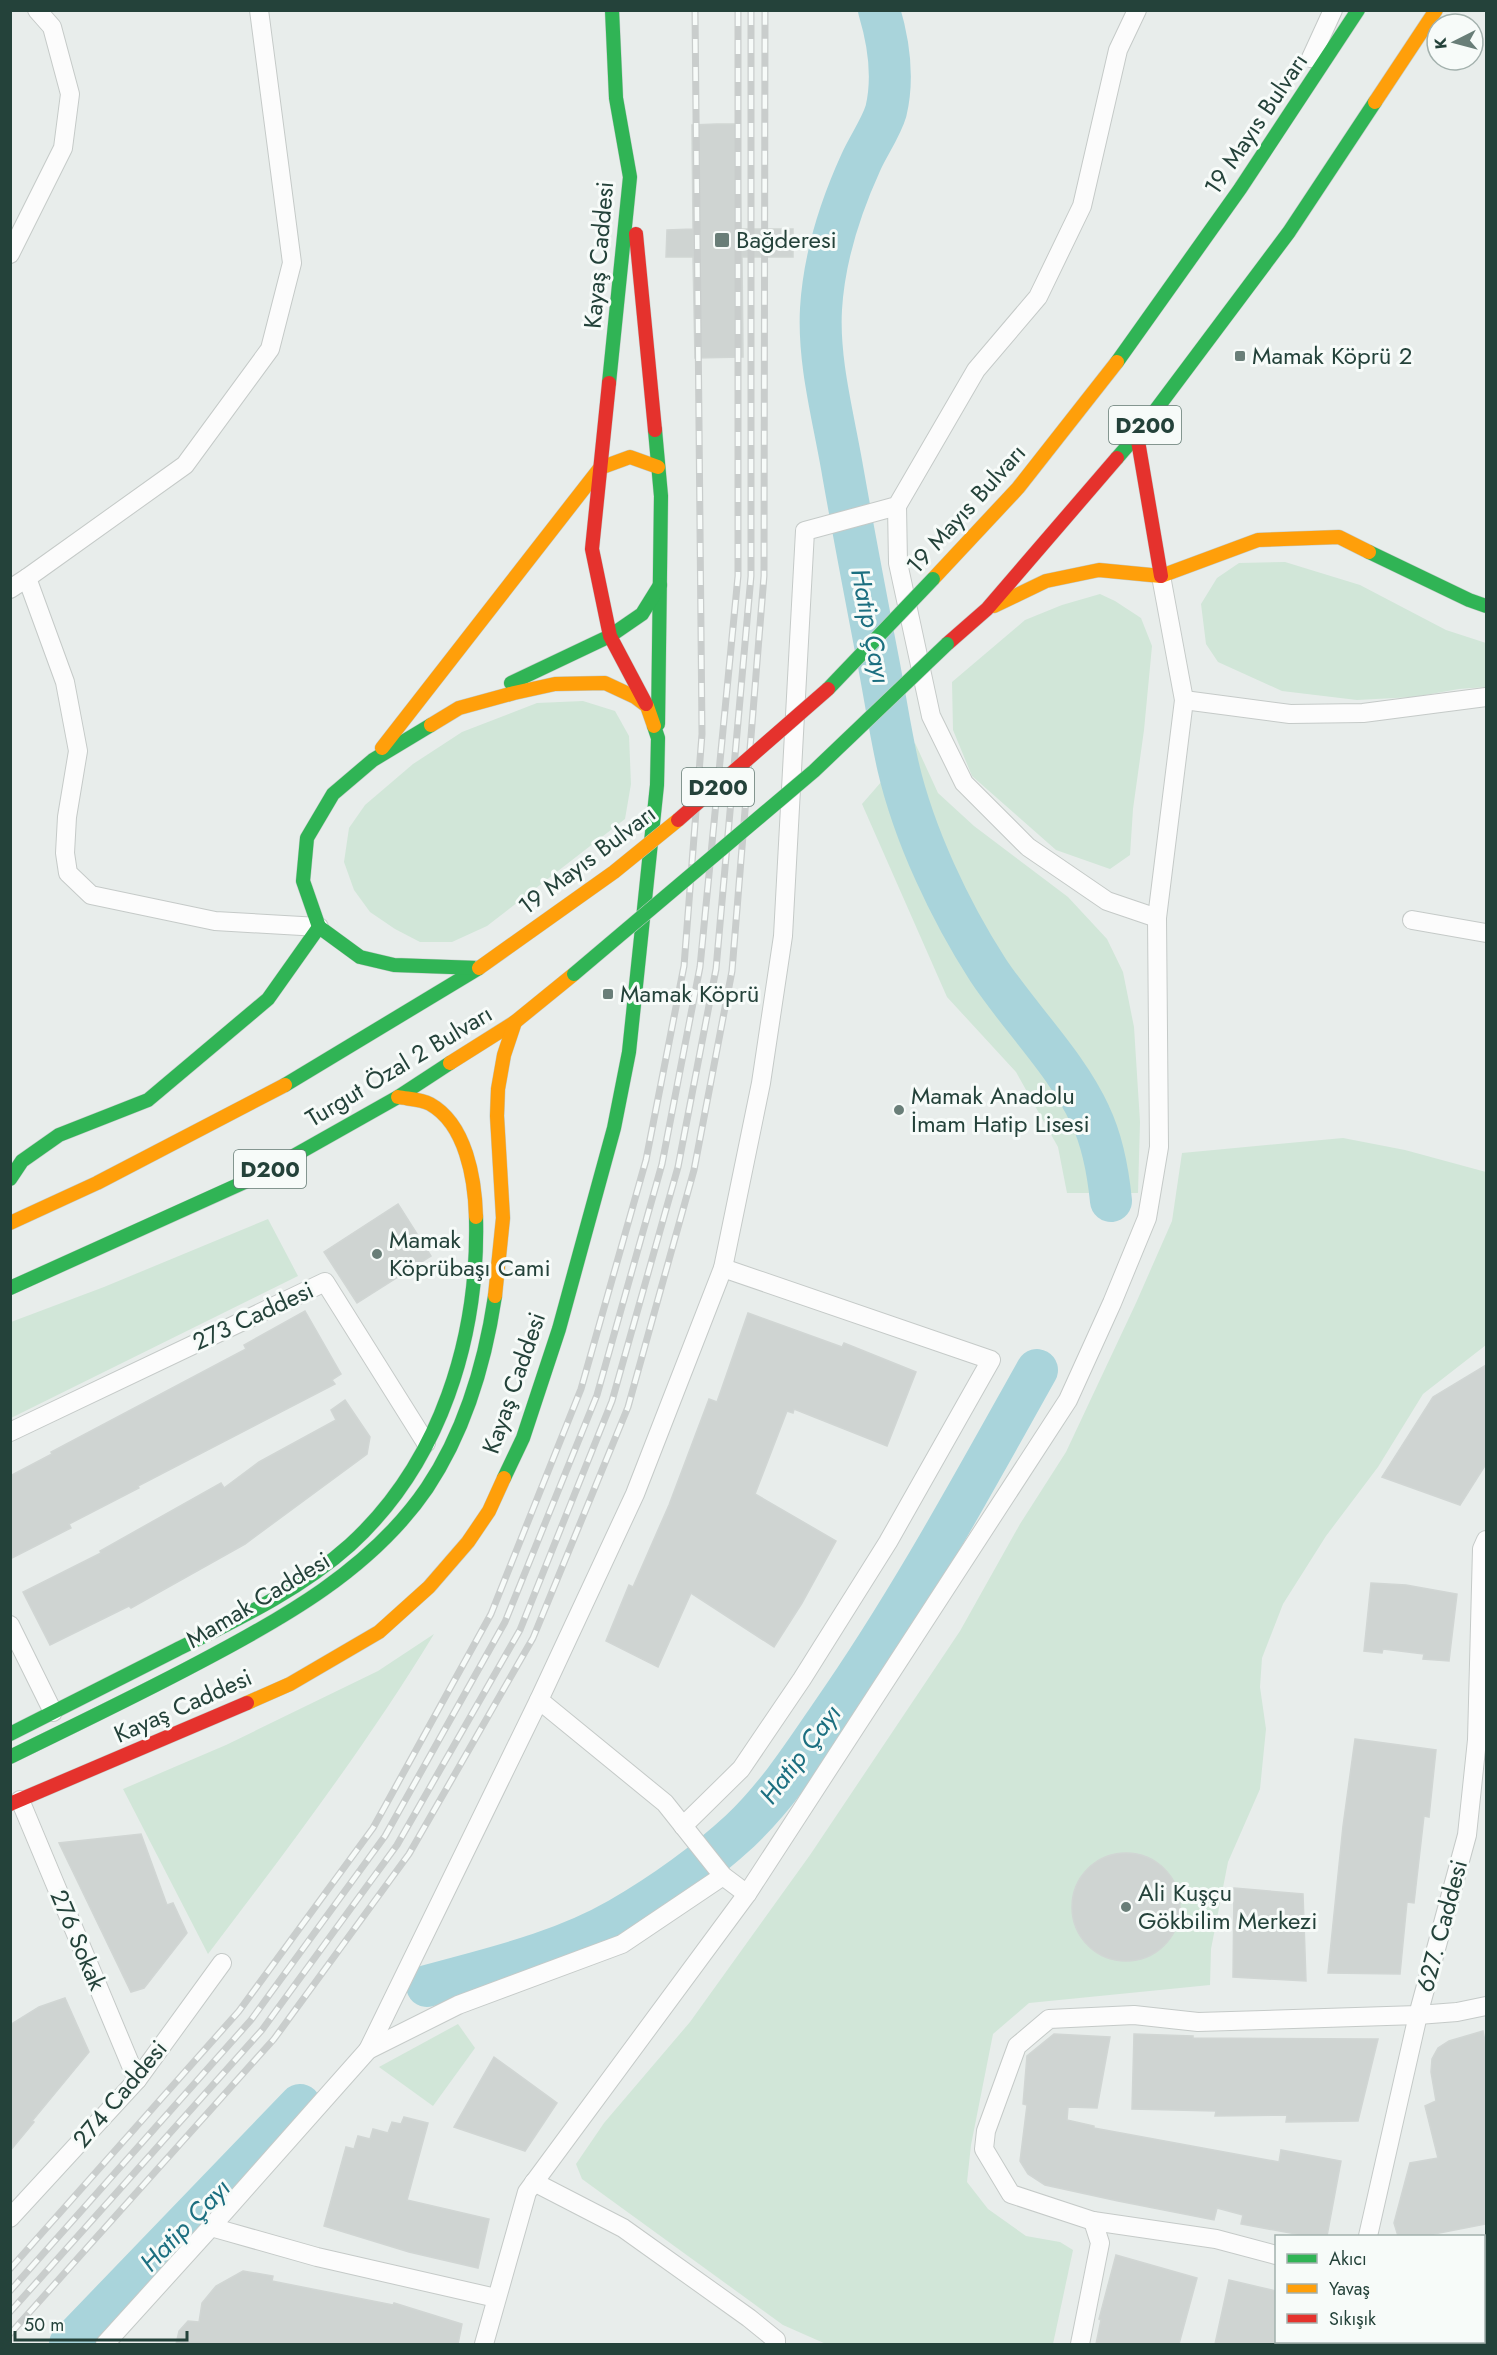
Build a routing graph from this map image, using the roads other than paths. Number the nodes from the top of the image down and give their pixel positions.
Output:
1 (37, 10) edge
2 (259, 10) edge
3 (612, 10) edge
4 (1137, 10) edge
5 (1333, 10) edge
6 (1358, 10) edge
7 (1436, 10) edge
8 (1267, 152) junction
9 (630, 177) junction
10 (10, 254) edge
11 (1137, 435) junction
12 (658, 467) junction
13 (600, 468) junction
14 (897, 506) junction
15 (1161, 576) junction
16 (27, 578) junction
17 (660, 585) junction
18 (10, 589) edge
19 (1486, 606) edge
20 (987, 609) junction
21 (610, 636) junction
22 (1486, 697) edge
23 (1184, 700) junction
24 (647, 705) junction
25 (459, 708) junction
26 (658, 738) junction
27 (373, 760) junction
28 (1157, 918) junction
29 (1412, 920) dead end
30 (319, 927) junction
31 (1486, 933) edge
32 (479, 968) junction
33 (514, 1022) junction
34 (398, 1097) junction
35 (10, 1179) edge
36 (10, 1223) edge
37 (723, 1268) junction
38 (10, 1288) edge
39 (10, 1432) edge
40 (426, 1443) junction
41 (1486, 1540) edge
42 (10, 1625) edge
43 (1482, 1698) edge
44 (539, 1700) junction
45 (53, 1712) junction
46 (10, 1734) edge
47 (10, 1757) edge
48 (15, 1802) edge
49 (689, 1833) junction
50 (719, 1870) junction
51 (747, 1894) junction
52 (222, 1963) dead end
53 (1486, 2006) edge
54 (1418, 2016) junction
55 (368, 2050) junction
56 (137, 2080) junction
57 (534, 2182) junction
58 (10, 2218) edge
59 (1093, 2221) junction
60 (211, 2228) junction
61 (1368, 2235) edge
62 (1275, 2255) edge
63 (496, 2298) junction
64 (105, 2344) edge
65 (484, 2344) edge
66 (776, 2344) edge
67 (1080, 2344) edge

1 - 10 street
2 - 16 street
3 - 9 main road, Kayaş Caddesi
4 - 14 street
5 - 8 street
6 - 8 main road, 19 Mayıs Bulvarı / D200
7 - 11 main road, D200
8 - 32 main road, 19 Mayıs Bulvarı / D200, bridge
9 - 12 main road
9 - 13 main road, Kayaş Caddesi
11 - 15 main road
11 - 20 main road, D200
12 - 13 main road
12 - 17 main road
13 - 21 main road, Kayaş Caddesi
13 - 27 main road
14 - 28 street
14 - 37 street
15 - 19 main road
15 - 20 main road
15 - 23 street
16 - 18 street
16 - 30 street
17 - 21 main road
17 - 26 main road
20 - 33 main road, Turgut Özal 2 Bulvarı / D200, bridge
21 - 24 main road, Kayaş Caddesi
21 - 25 main road
22 - 23 street
23 - 28 street
24 - 25 main road
24 - 26 main road, Kayaş Caddesi
25 - 27 main road
26 - 48 main road, Kayaş Caddesi
27 - 30 main road
28 - 51 street
29 - 31 street
30 - 32 main road
30 - 35 main road
32 - 36 main road, Turgut Özal 2 Bulvarı / D200
33 - 34 main road, Turgut Özal 2 Bulvarı / D200
33 - 47 main road, Mamak Caddesi
34 - 38 main road, Turgut Özal 2 Bulvarı / D200
34 - 40 main road, Mamak Caddesi
37 - 44 street
37 - 49 street
39 - 40 street, 273 Caddesi
40 - 45 main road, Mamak Caddesi
41 - 43 street, 627. Caddesi
42 - 45 street
43 - 54 street, 627. Caddesi
44 - 49 street
44 - 55 street
45 - 46 main road, Mamak Caddesi
48 - 56 street, 276 Sokak
49 - 50 street
50 - 51 street
50 - 55 street
51 - 57 street
52 - 56 street, 274 Caddesi
53 - 54 street
54 - 59 street
54 - 61 street, 627. Caddesi
55 - 60 street
56 - 58 street, 274 Caddesi
57 - 63 street
57 - 66 street
59 - 62 street
59 - 67 street
60 - 63 street
60 - 64 street
63 - 65 street

